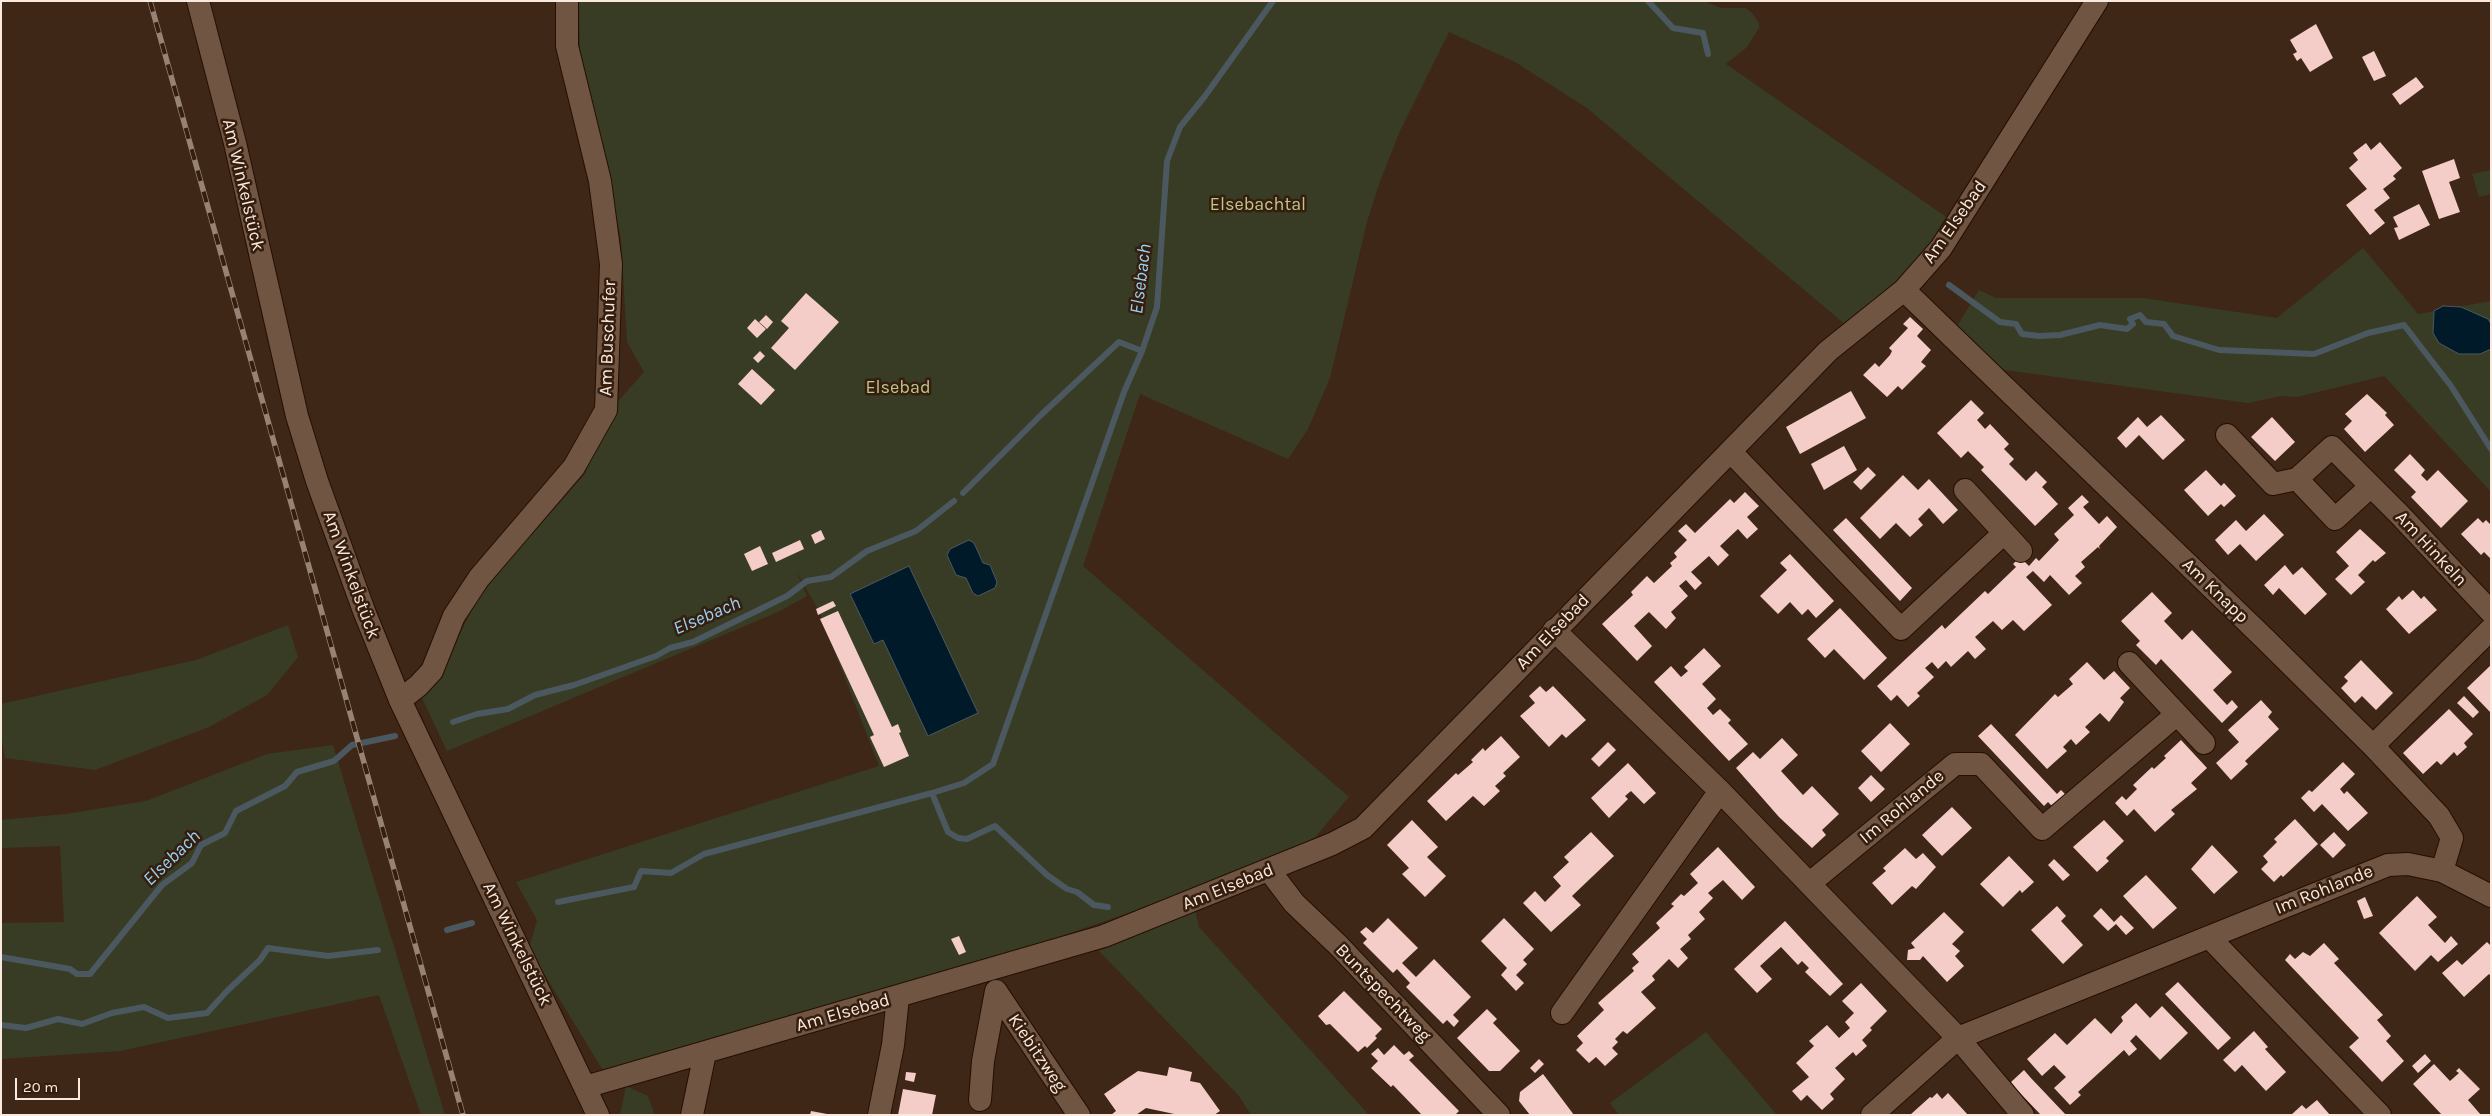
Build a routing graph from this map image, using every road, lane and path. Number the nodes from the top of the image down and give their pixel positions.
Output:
1 (198, 1) edge
2 (567, 1) edge
3 (2097, 1) edge
4 (1904, 290) junction
5 (2227, 435) dead end
6 (1731, 452) junction
7 (2297, 479) junction
8 (2370, 487) junction
9 (1965, 490) dead end
10 (2004, 533) junction
11 (2021, 551) dead end
12 (2491, 612) edge
13 (2491, 629) edge
14 (1554, 630) junction
15 (2129, 663) dead end
16 (400, 700) junction
17 (2176, 715) junction
18 (2204, 743) dead end
19 (2373, 746) junction
20 (1720, 791) junction
21 (1269, 870) junction
22 (2442, 872) junction
23 (1810, 883) junction
24 (2491, 896) edge
25 (2209, 936) junction
26 (994, 981) junction
27 (898, 997) junction
28 (1562, 1013) dead end
29 (1958, 1038) junction
30 (705, 1053) junction
31 (585, 1087) junction
32 (980, 1100) dead end
33 (598, 1115) edge
34 (692, 1115) edge
35 (879, 1115) edge
36 (1079, 1115) edge
37 (1499, 1115) edge
38 (1872, 1115) edge
39 (2022, 1115) edge
40 (2380, 1115) edge

1 - 16 street, Am Winkelstück
2 - 16 street, Am Buschufer
3 - 4 street, Am Elsebad
4 - 6 street, Am Elsebad
4 - 19 street, Am Knapp
5 - 7 street
6 - 10 street
6 - 14 street, Am Elsebad
7 - 8 street, Am Hinkeln
7 - 8 street
8 - 12 street, Am Hinkeln
9 - 10 street
10 - 11 street
13 - 19 street
14 - 20 street
14 - 21 street, Am Elsebad
15 - 17 street
16 - 31 street, Am Winkelstück
17 - 18 street
17 - 23 street, Im Rohlande
19 - 22 street, Am Knapp
20 - 23 street
20 - 28 street
21 - 26 street, Am Elsebad
21 - 37 street, Buntspechtweg
22 - 24 street
22 - 25 street, Im Rohlande
23 - 29 street
25 - 29 street, Im Rohlande
25 - 40 street
26 - 27 street, Am Elsebad
26 - 32 street, Kiebitzweg
26 - 36 street, Kiebitzweg
27 - 30 street, Am Elsebad
27 - 35 street
29 - 38 street, Im Rohlande
29 - 39 street
30 - 31 street, Am Elsebad
30 - 34 street
31 - 33 street, Am Winkelstück

